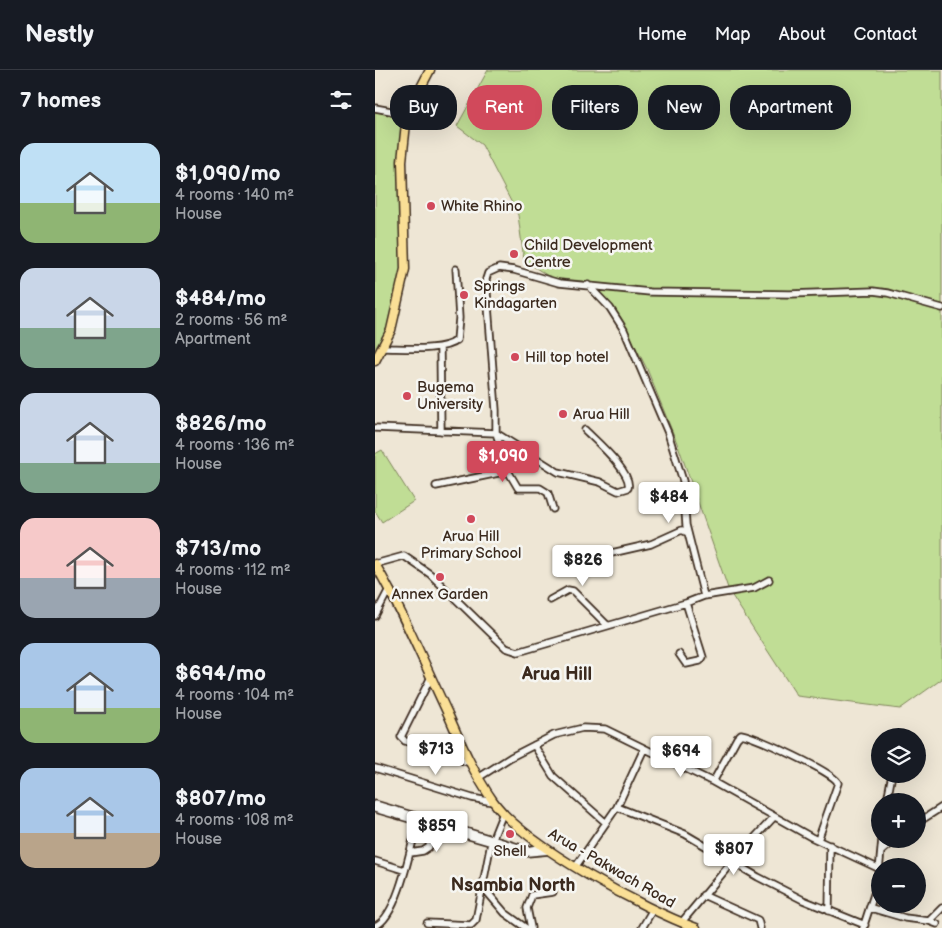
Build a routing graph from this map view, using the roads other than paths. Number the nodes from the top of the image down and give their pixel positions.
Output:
1 (430, 70) edge
2 (422, 85) edge
3 (375, 108) edge
4 (390, 111) edge
5 (405, 130) edge
6 (457, 269) dead end
7 (588, 285) junction
8 (942, 308) edge
9 (440, 347) junction
10 (384, 348) junction
11 (375, 361) edge
12 (375, 428) edge
13 (585, 430) dead end
14 (441, 432) junction
15 (496, 433) junction
16 (508, 471) junction
17 (436, 486) dead end
18 (553, 509) dead end
19 (688, 533) junction
20 (594, 557) dead end
21 (375, 564) edge
22 (769, 580) dead end
23 (391, 591) junction
24 (704, 596) junction
25 (550, 600) dead end
26 (686, 603) junction
27 (375, 616) edge
28 (607, 625) junction
29 (679, 654) dead end
30 (431, 677) junction
31 (534, 745) junction
32 (645, 749) junction
33 (470, 763) junction
34 (375, 768) edge
35 (478, 778) junction
36 (713, 782) junction
37 (493, 802) junction
38 (375, 804) edge
39 (617, 807) junction
40 (942, 807) edge
41 (375, 809) edge
42 (503, 813) junction
43 (926, 817) edge
44 (773, 818) junction
45 (418, 819) junction
46 (605, 822) junction
47 (432, 825) junction
48 (818, 840) junction
49 (491, 841) junction
50 (830, 845) junction
51 (886, 848) edge
52 (547, 849) junction
53 (882, 851) joint
54 (410, 853) junction
55 (881, 858) edge
56 (375, 861) edge
57 (732, 862) junction
58 (871, 865) edge
59 (576, 866) junction
60 (404, 870) junction
61 (482, 886) junction
62 (553, 892) dead end
63 (703, 895) junction
64 (871, 908) edge
65 (942, 908) edge
66 (653, 909) junction
67 (829, 911) junction
68 (942, 912) edge
69 (888, 913) edge
70 (929, 921) junction
71 (427, 922) dead end
72 (681, 923) junction
73 (377, 926) edge
74 (864, 926) edge
75 (937, 926) edge
76 (526, 928) edge
77 (531, 928) edge
78 (642, 928) edge
79 (697, 928) edge
80 (760, 928) edge

1 - 2 main road
3 - 4 street
5 - 10 main road
6 - 9 street
7 - 8 street
7 - 15 street
7 - 19 street
9 - 10 street
9 - 14 street
10 - 11 main road
12 - 14 street
13 - 15 street
14 - 15 street
15 - 16 street
16 - 17 street
16 - 18 street
19 - 20 street
19 - 24 street
21 - 23 main road, Arua - Pakwach Road
21 - 28 street
22 - 24 street
23 - 27 street
23 - 30 main road, Arua - Pakwach Road
24 - 26 street
25 - 28 street
26 - 28 street
26 - 29 street
30 - 33 main road, Arua - Pakwach Road
30 - 33 street
31 - 32 street
31 - 35 street
31 - 46 street
32 - 36 street
32 - 39 street
33 - 35 main road, Arua - Pakwach Road
34 - 37 street
35 - 37 main road, Arua - Pakwach Road
36 - 44 street
36 - 48 street
37 - 42 main road, Arua - Pakwach Road
38 - 45 street
39 - 46 street
39 - 57 street
40 - 43 street
41 - 45 street
42 - 49 street
42 - 52 main road, Arua - Pakwach Road
44 - 48 street
44 - 57 street
45 - 47 street
45 - 49 street
45 - 54 street
46 - 59 street
47 - 49 street
47 - 54 street
48 - 50 street
49 - 52 street
49 - 61 street
50 - 58 street
50 - 67 street
51 - 53 street
52 - 59 main road, Arua - Pakwach Road
53 - 55 street
54 - 60 street
56 - 60 street
57 - 63 street
57 - 67 street
59 - 66 main road, Arua - Pakwach Road
60 - 73 street
61 - 71 street
61 - 76 street
62 - 77 street
63 - 72 street
63 - 80 street
64 - 74 street
65 - 70 street
66 - 72 main road, Arua - Pakwach Road
66 - 78 street
67 - 74 street
68 - 75 street
69 - 70 street
70 - 75 street
72 - 79 main road, Arua - Pakwach Road

